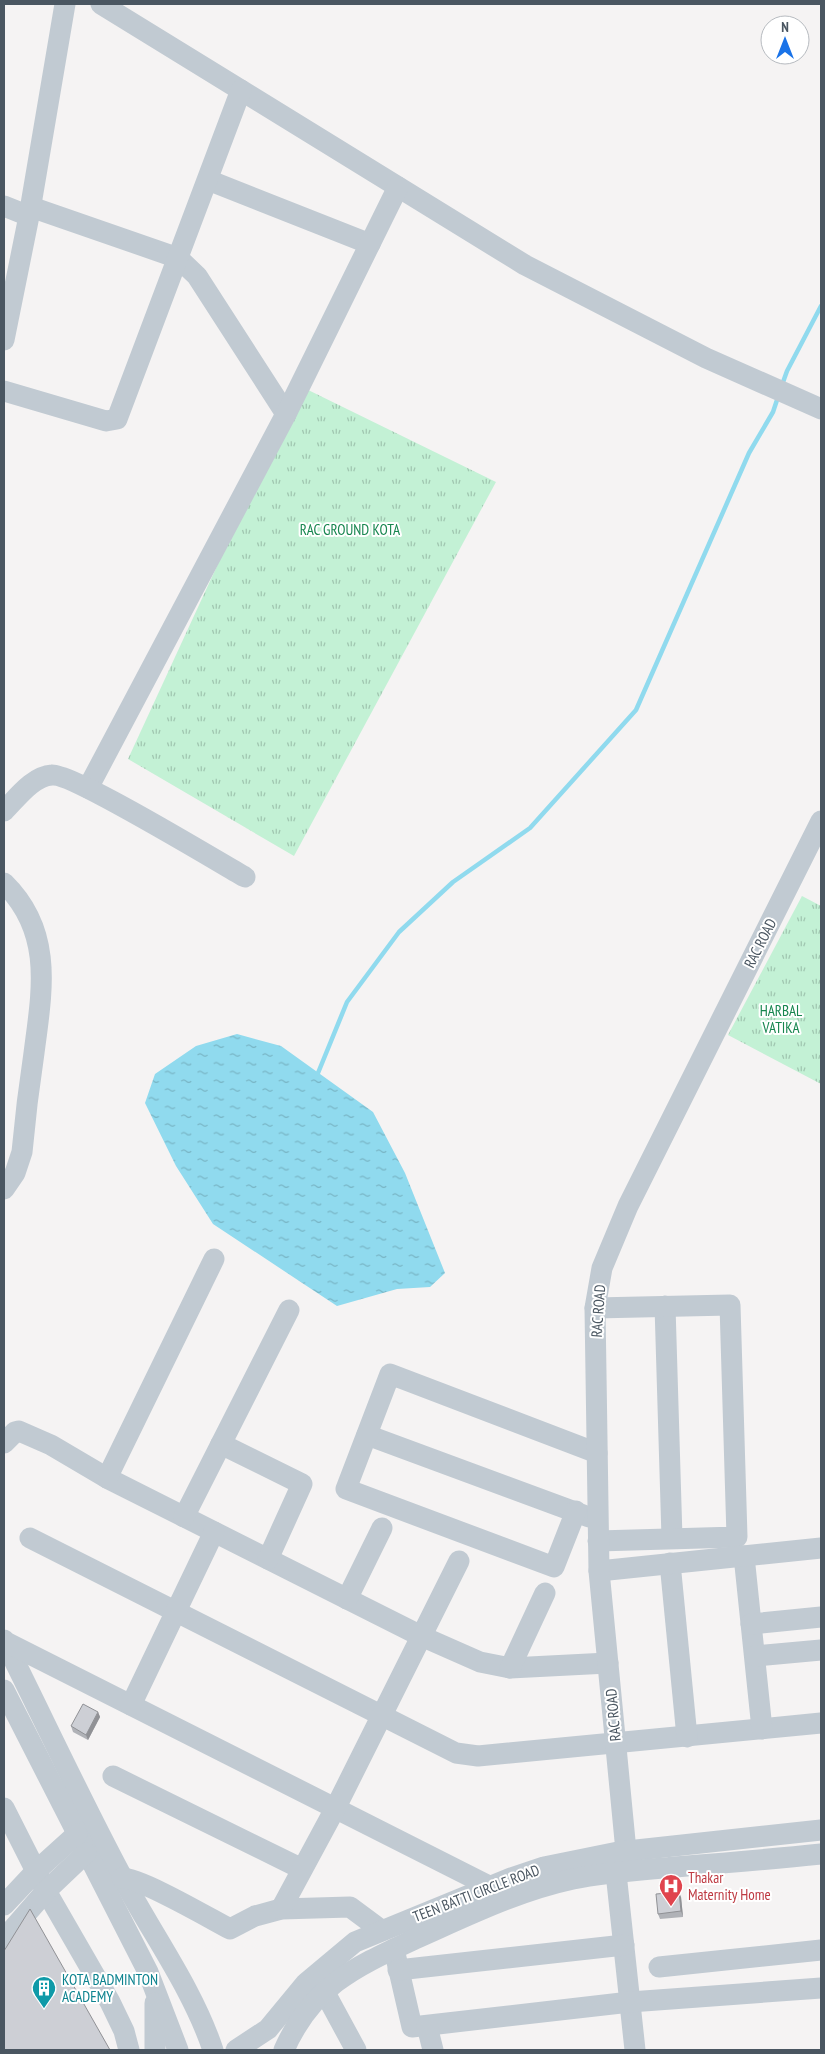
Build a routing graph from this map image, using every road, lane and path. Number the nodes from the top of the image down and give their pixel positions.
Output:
1 (65, 4) edge
2 (101, 4) edge
3 (241, 90) junction
4 (208, 180) junction
5 (398, 187) junction
6 (4, 206) edge
7 (30, 212) junction
8 (370, 244) junction
9 (178, 258) junction
10 (4, 340) edge
11 (4, 391) edge
12 (821, 409) edge
13 (286, 414) junction
14 (88, 788) junction
15 (4, 811) edge
16 (821, 821) edge
17 (245, 877) dead end
18 (4, 883) edge
19 (4, 1189) edge
20 (214, 1259) dead end
21 (665, 1306) junction
22 (595, 1308) junction
23 (289, 1310) dead end
24 (367, 1434) junction
25 (4, 1443) edge
26 (221, 1444) junction
27 (597, 1453) junction
28 (107, 1478) junction
29 (576, 1511) junction
30 (184, 1517) junction
31 (382, 1528) dead end
32 (598, 1531) junction
33 (214, 1532) junction
34 (30, 1538) dead end
35 (672, 1538) junction
36 (821, 1548) edge
37 (744, 1556) junction
38 (268, 1559) junction
39 (459, 1561) dead end
40 (670, 1563) junction
41 (599, 1571) junction
42 (545, 1593) dead end
43 (346, 1598) junction
44 (176, 1611) junction
45 (821, 1617) edge
46 (751, 1624) junction
47 (421, 1636) junction
48 (4, 1640) edge
49 (821, 1650) edge
50 (755, 1656) junction
51 (608, 1663) junction
52 (510, 1668) junction
53 (4, 1690) edge
54 (131, 1705) junction
55 (382, 1715) junction
56 (821, 1723) edge
57 (762, 1729) junction
58 (687, 1737) junction
59 (616, 1744) junction
60 (113, 1776) dead end
61 (336, 1807) junction
62 (4, 1808) edge
63 (821, 1830) edge
64 (77, 1834) junction
65 (626, 1851) junction
66 (86, 1853) junction
67 (821, 1854) edge
68 (302, 1869) junction
69 (36, 1871) junction
70 (616, 1873) junction
71 (122, 1878) junction
72 (491, 1886) junction
73 (46, 1891) junction
74 (509, 1898) junction
75 (4, 1905) edge
76 (281, 1909) junction
77 (381, 1930) junction
78 (4, 1939) edge
79 (624, 1946) junction
80 (394, 1949) junction
81 (821, 1950) edge
82 (659, 1967) dead end
83 (398, 1970) junction
84 (821, 1988) edge
85 (155, 1989) junction
86 (324, 1991) junction
87 (630, 2002) junction
88 (306, 2010) junction
89 (427, 2026) junction
90 (129, 2050) edge
91 (155, 2050) edge
92 (178, 2050) edge
93 (213, 2050) edge
94 (236, 2050) edge
95 (284, 2050) edge
96 (300, 2050) edge
97 (356, 2050) edge
98 (433, 2050) edge
99 (635, 2050) edge

1 - 7 street
2 - 3 street
3 - 4 street
3 - 5 street
4 - 8 street
4 - 9 street
5 - 8 street
5 - 12 street
6 - 7 street
7 - 9 street
7 - 10 street
8 - 13 street
9 - 11 street
9 - 13 street
13 - 14 street
14 - 15 street
14 - 17 street
16 - 22 street, RAC ROAD
18 - 19 street
20 - 28 street
21 - 22 street
21 - 35 street
21 - 35 street
22 - 27 street, RAC ROAD
23 - 26 street
24 - 27 street
24 - 29 street
24 - 29 street
25 - 28 street
26 - 30 street
26 - 38 street
27 - 32 street, RAC ROAD
28 - 30 street
29 - 32 street
30 - 33 street
31 - 43 street
32 - 35 street
32 - 41 street, RAC ROAD
33 - 38 street
33 - 44 street
34 - 44 street
36 - 37 street
37 - 40 street
37 - 46 street
38 - 43 street
39 - 47 street
40 - 41 street
40 - 58 street
41 - 51 street, RAC ROAD
42 - 52 street
43 - 47 street
44 - 54 street
44 - 55 street
45 - 46 street
46 - 50 street
47 - 52 street
47 - 55 street
48 - 54 street
48 - 71 street
49 - 50 street
50 - 57 street
51 - 52 street
51 - 59 street, RAC ROAD
53 - 64 street
54 - 61 street
55 - 59 street
55 - 61 street
56 - 57 street
57 - 58 street
58 - 59 street
59 - 65 street, RAC ROAD
60 - 68 street
61 - 68 street
61 - 72 street
62 - 69 street
63 - 65 street, TEEN BATTI CIRCLE ROAD
64 - 66 street
64 - 69 street
65 - 72 street, TEEN BATTI CIRCLE ROAD
66 - 73 street
66 - 85 street
67 - 70 street
68 - 76 street
69 - 73 street
69 - 75 street
70 - 74 street
70 - 79 street
71 - 76 street
71 - 93 street
72 - 74 street
72 - 77 street, TEEN BATTI CIRCLE ROAD
73 - 78 street
73 - 90 street
74 - 80 street
76 - 77 street
77 - 94 street, TEEN BATTI CIRCLE ROAD
79 - 83 street
79 - 87 street
80 - 83 street
80 - 86 street
81 - 82 street
83 - 89 street
84 - 87 street
85 - 91 street
85 - 92 street
86 - 88 street
86 - 97 street
87 - 89 street
87 - 99 street
88 - 95 street
88 - 96 street
89 - 98 street

